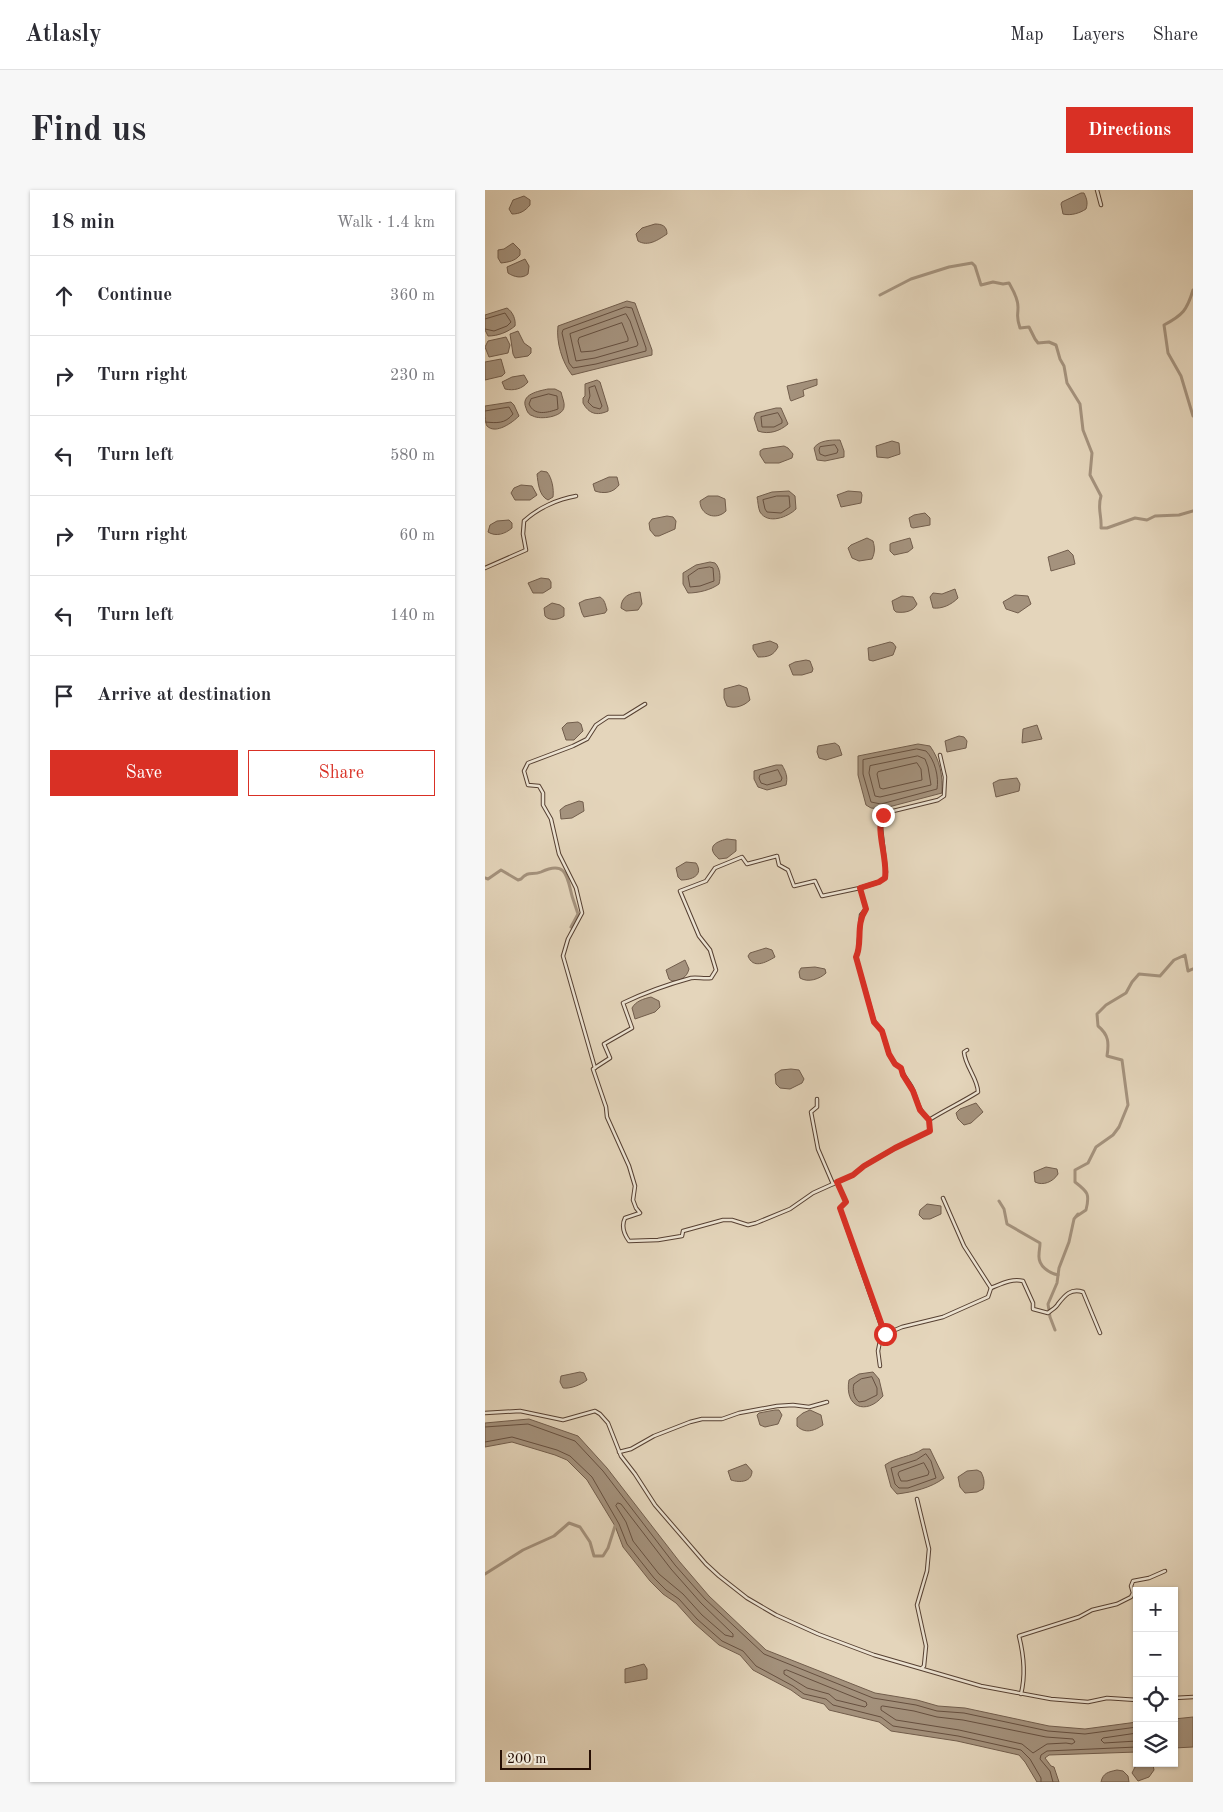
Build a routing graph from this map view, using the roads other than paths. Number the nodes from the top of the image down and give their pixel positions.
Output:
1 (1097, 190) edge
2 (1101, 205) dead end
3 (577, 496) dead end
4 (485, 568) edge
5 (645, 704) dead end
6 (940, 755) dead end
7 (860, 888) junction
8 (967, 1050) dead end
9 (595, 1068) junction
10 (817, 1099) dead end
11 (929, 1120) junction
12 (837, 1182) junction
13 (833, 1184) junction
14 (943, 1198) dead end
15 (991, 1288) junction
16 (1100, 1333) dead end
17 (884, 1334) junction
18 (880, 1366) dead end
19 (827, 1402) dead end
20 (485, 1412) edge
21 (619, 1452) junction
22 (917, 1499) dead end
23 (1165, 1571) dead end
24 (922, 1668) junction
25 (1021, 1694) junction
26 (1193, 1697) edge
27 (1178, 1698) edge
28 (1133, 1700) edge

1 - 2 street
3 - 4 street
5 - 9 street
6 - 7 street
7 - 9 street
7 - 11 street
8 - 11 street
9 - 13 street
10 - 13 street
11 - 12 street
12 - 13 street
12 - 17 street
14 - 15 street
15 - 16 street
15 - 17 street
17 - 18 street
19 - 21 street
20 - 21 street
21 - 24 street
22 - 24 street
23 - 25 street
24 - 25 street
25 - 28 street
26 - 27 street

